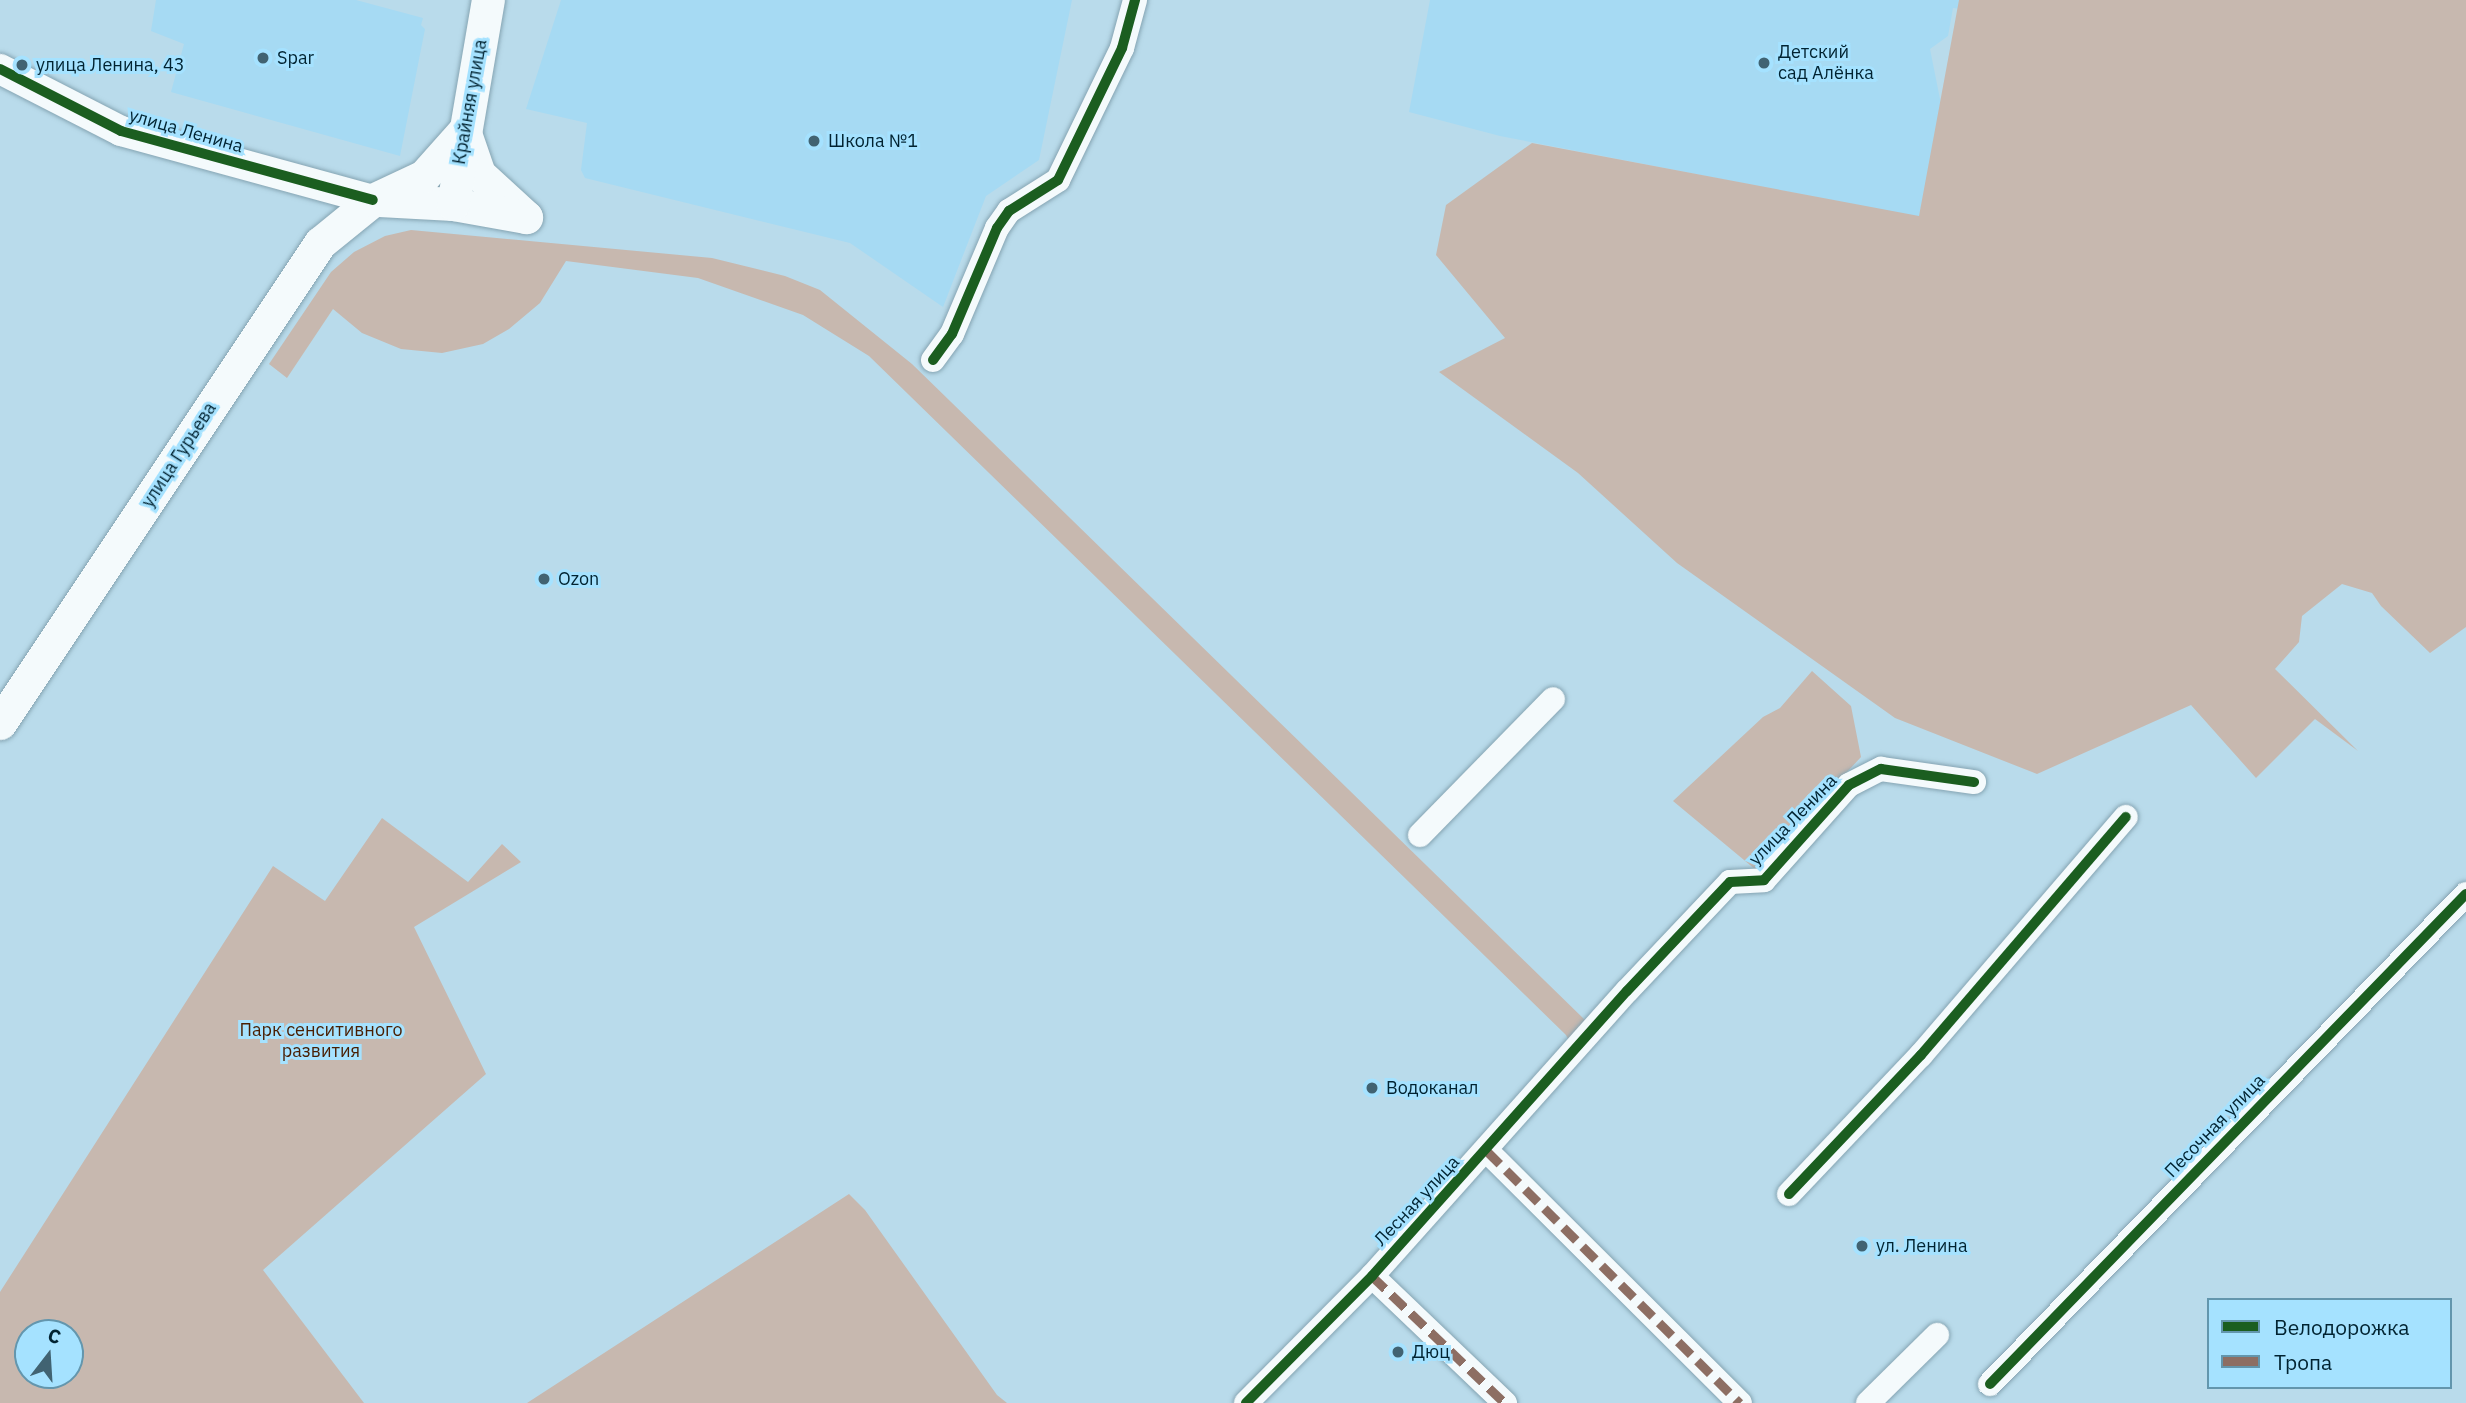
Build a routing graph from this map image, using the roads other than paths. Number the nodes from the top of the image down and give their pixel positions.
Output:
1 (488, 0) edge
2 (1135, 0) edge
3 (0, 69) edge
4 (464, 131) junction
5 (373, 200) junction
6 (453, 204) junction
7 (933, 360) dead end
8 (1553, 699) dead end
9 (0, 723) edge
10 (1974, 782) dead end
11 (2126, 817) dead end
12 (1420, 835) dead end
13 (2466, 894) edge
14 (1607, 1016) joint
15 (1487, 1151) junction
16 (1789, 1194) dead end
17 (1372, 1276) junction
18 (1937, 1335) dead end
19 (1990, 1384) dead end
20 (1246, 1403) edge
21 (1505, 1403) edge
22 (1740, 1403) edge
23 (1868, 1403) edge

1 - 4 main road, Крайняя улица
2 - 7 street
3 - 5 street, улица Ленина
4 - 5 main road, улица Гурьева
4 - 6 main road, Крайняя улица
4 - 6 main road, улица Ленина
5 - 6 main road, улица Ленина
5 - 9 main road, улица Гурьева
8 - 12 street
10 - 14 street, улица Ленина
11 - 16 street
13 - 19 street, Песочная улица
14 - 15 street, Лесная улица
15 - 17 street, Лесная улица
15 - 22 street
17 - 20 street, Лесная улица
17 - 21 street
18 - 23 street

